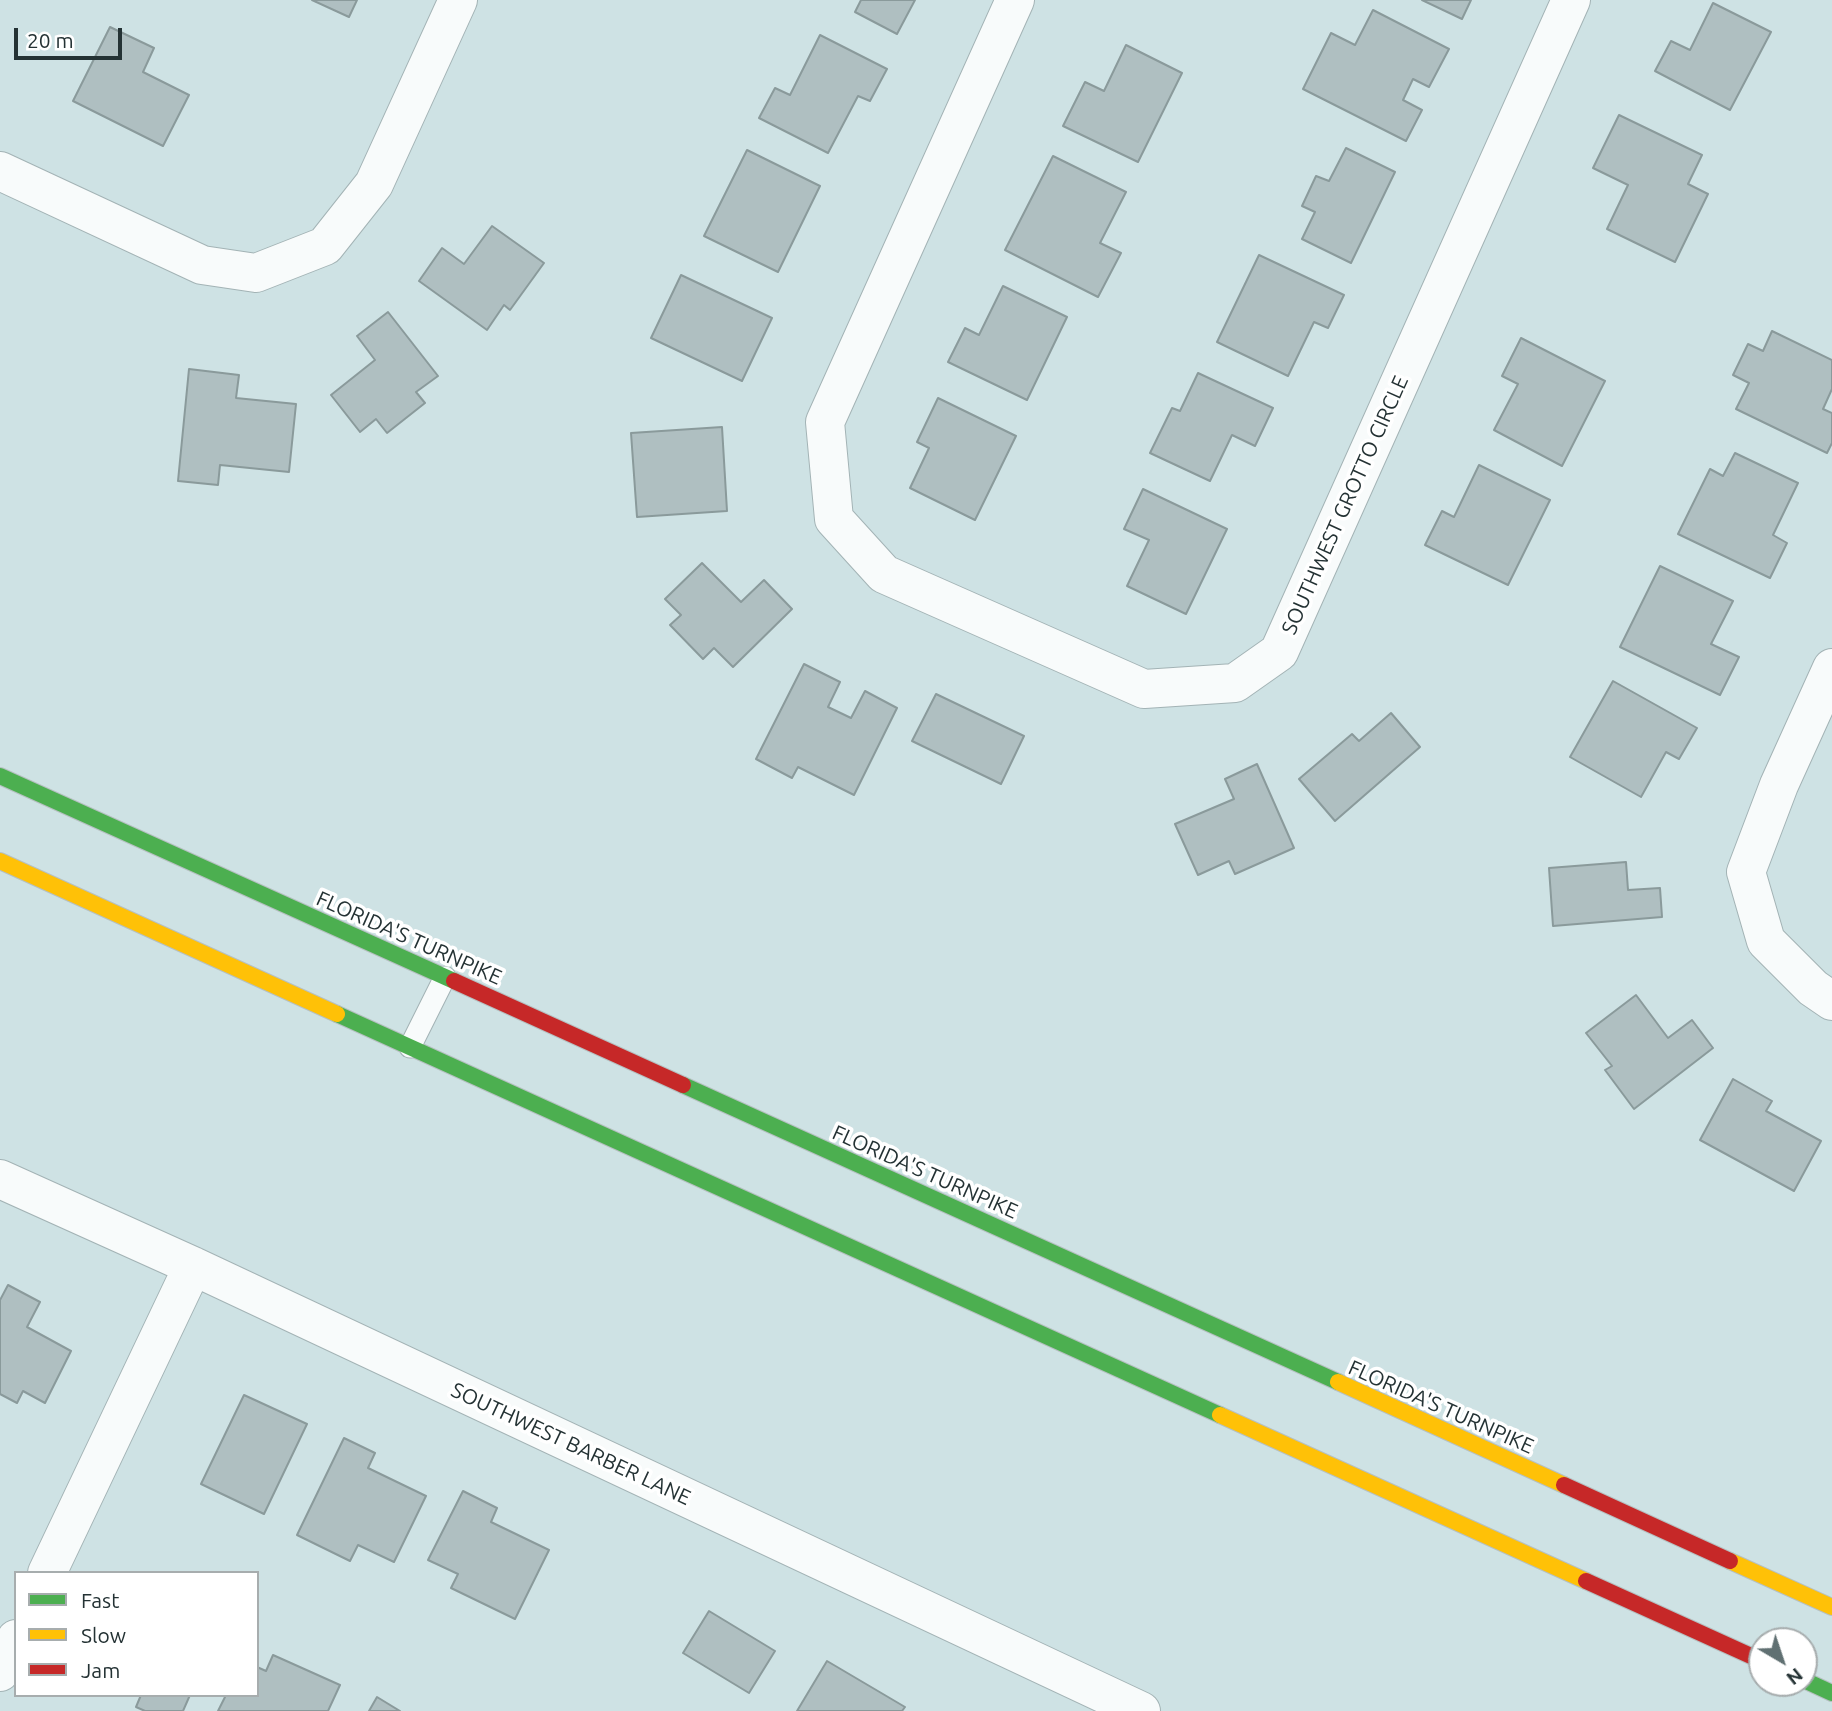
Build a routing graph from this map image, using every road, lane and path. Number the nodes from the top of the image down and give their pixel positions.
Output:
1 (458, 0) edge
2 (1015, 0) edge
3 (1571, 0) edge
4 (0, 171) edge
5 (1832, 668) edge
6 (0, 776) edge
7 (0, 861) edge
8 (445, 977) junction
9 (1832, 1001) edge
10 (410, 1047) junction
11 (0, 1179) edge
12 (193, 1266) junction
13 (48, 1571) edge
14 (1832, 1607) edge
15 (14, 1643) edge
16 (1748, 1655) edge
17 (0, 1672) edge
18 (1142, 1711) edge

1 - 4 street
2 - 3 street, SOUTHWEST GROTTO CIRCLE
5 - 9 street
6 - 8 highway, FLORIDA'S TURNPIKE
7 - 10 highway
8 - 10 lane
8 - 14 highway, FLORIDA'S TURNPIKE
10 - 16 highway
11 - 12 street, SOUTHWEST BARBER LANE
12 - 13 street
12 - 18 street, SOUTHWEST BARBER LANE
15 - 17 street

